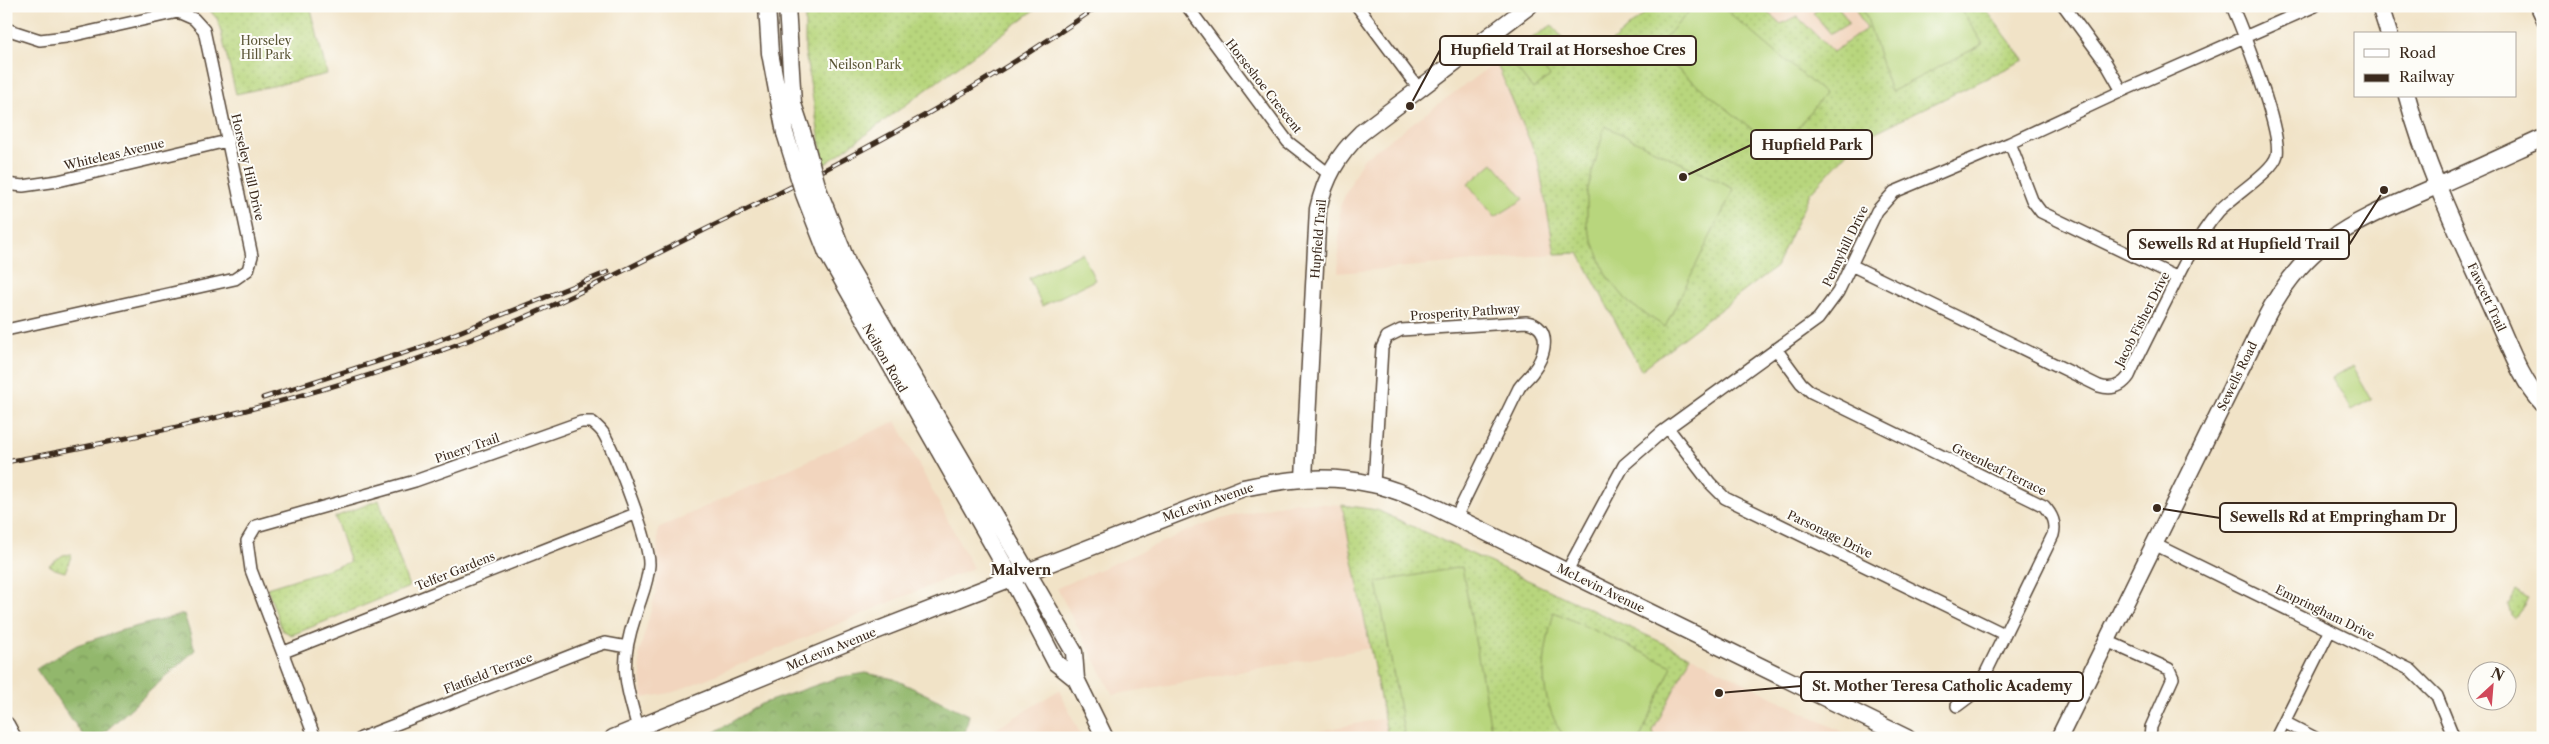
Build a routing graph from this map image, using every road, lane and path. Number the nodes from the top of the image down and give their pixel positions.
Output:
1 (767, 6) edge
2 (787, 6) edge
3 (1187, 6) edge
4 (1356, 6) edge
5 (2064, 6) edge
6 (2232, 6) edge
7 (2315, 6) edge
8 (2380, 6) edge
9 (2536, 6) edge
10 (1526, 7) edge
11 (2543, 21) edge
12 (6, 29) edge
13 (2388, 32) edge
14 (2245, 36) junction
15 (1418, 89) junction
16 (2122, 91) junction
17 (2408, 98) edge
18 (793, 131) junction
19 (2543, 138) edge
20 (227, 141) junction
21 (2010, 143) junction
22 (1329, 174) junction
23 (6, 184) edge
24 (2439, 185) junction
25 (834, 250) junction
26 (1851, 265) junction
27 (2178, 278) junction
28 (6, 330) edge
29 (1776, 349) junction
30 (2543, 404) edge
31 (1668, 428) junction
32 (1304, 478) junction
33 (1374, 484) junction
34 (635, 514) junction
35 (1456, 517) junction
36 (2154, 544) junction
37 (1027, 571) junction
38 (1566, 571) junction
39 (1011, 577) junction
40 (2330, 630) junction
41 (2004, 634) junction
42 (2107, 641) junction
43 (627, 647) junction
44 (284, 652) junction
45 (1076, 678) junction
46 (1958, 706) dead end
47 (2284, 722) junction
48 (6, 725) edge
49 (638, 728) junction
50 (13, 738) edge
51 (315, 738) edge
52 (361, 738) edge
53 (613, 738) edge
54 (1105, 738) edge
55 (1907, 738) edge
56 (2059, 738) edge
57 (2150, 738) edge
58 (2276, 738) edge
59 (2315, 738) edge
60 (2454, 738) edge

1 - 18 street, Neilson Road
2 - 18 street, Neilson Road
3 - 22 street, Horseshoe Crescent
4 - 15 street
5 - 16 street
6 - 14 street, Jacob Fisher Drive
7 - 14 street, Pennyhill Drive
8 - 13 street
9 - 11 street
10 - 15 street, Hupfield Trail
12 - 20 street, Horseley Hill Drive
14 - 16 street, Pennyhill Drive
14 - 27 street, Jacob Fisher Drive
15 - 22 street, Hupfield Trail
16 - 21 street, Pennyhill Drive
17 - 24 street
18 - 25 street, Neilson Road, bridge
19 - 24 street, Sewells Road
20 - 23 street, Whiteleas Avenue
20 - 28 street, Horseley Hill Drive
21 - 26 street, Pennyhill Drive
21 - 27 street
22 - 32 street, Hupfield Trail
24 - 30 street, Fawcett Trail
24 - 36 street, Sewells Road
25 - 37 street, Neilson Road
25 - 39 street, Neilson Road
26 - 27 street, Jacob Fisher Drive
26 - 29 street, Pennyhill Drive
29 - 31 street, Pennyhill Drive
29 - 41 street, Greenleaf Terrace
31 - 38 street, Pennyhill Drive
31 - 41 street, Parsonage Drive
32 - 33 street, McLevin Avenue
32 - 37 street, McLevin Avenue
33 - 35 street, McLevin Avenue
33 - 35 street, Prosperity Pathway
34 - 43 street, Pinery Trail
34 - 44 street, Telfer Gardens
34 - 44 street, Pinery Trail
35 - 38 street, McLevin Avenue
36 - 40 street, Empringham Drive
36 - 42 street, Sewells Road
37 - 39 street, McLevin Avenue
37 - 45 street, Neilson Road
38 - 55 street, McLevin Avenue
39 - 45 street, Neilson Road
39 - 49 street, McLevin Avenue
40 - 47 street
40 - 60 street, Empringham Drive
41 - 46 street, Greenleaf Terrace
42 - 56 street, Sewells Road
42 - 57 street
43 - 49 street, Pinery Trail
43 - 52 street, Flatfield Terrace
44 - 51 street, Pinery Trail
45 - 54 street, Neilson Road
47 - 58 street
47 - 59 street
48 - 50 street
49 - 53 street, McLevin Avenue

